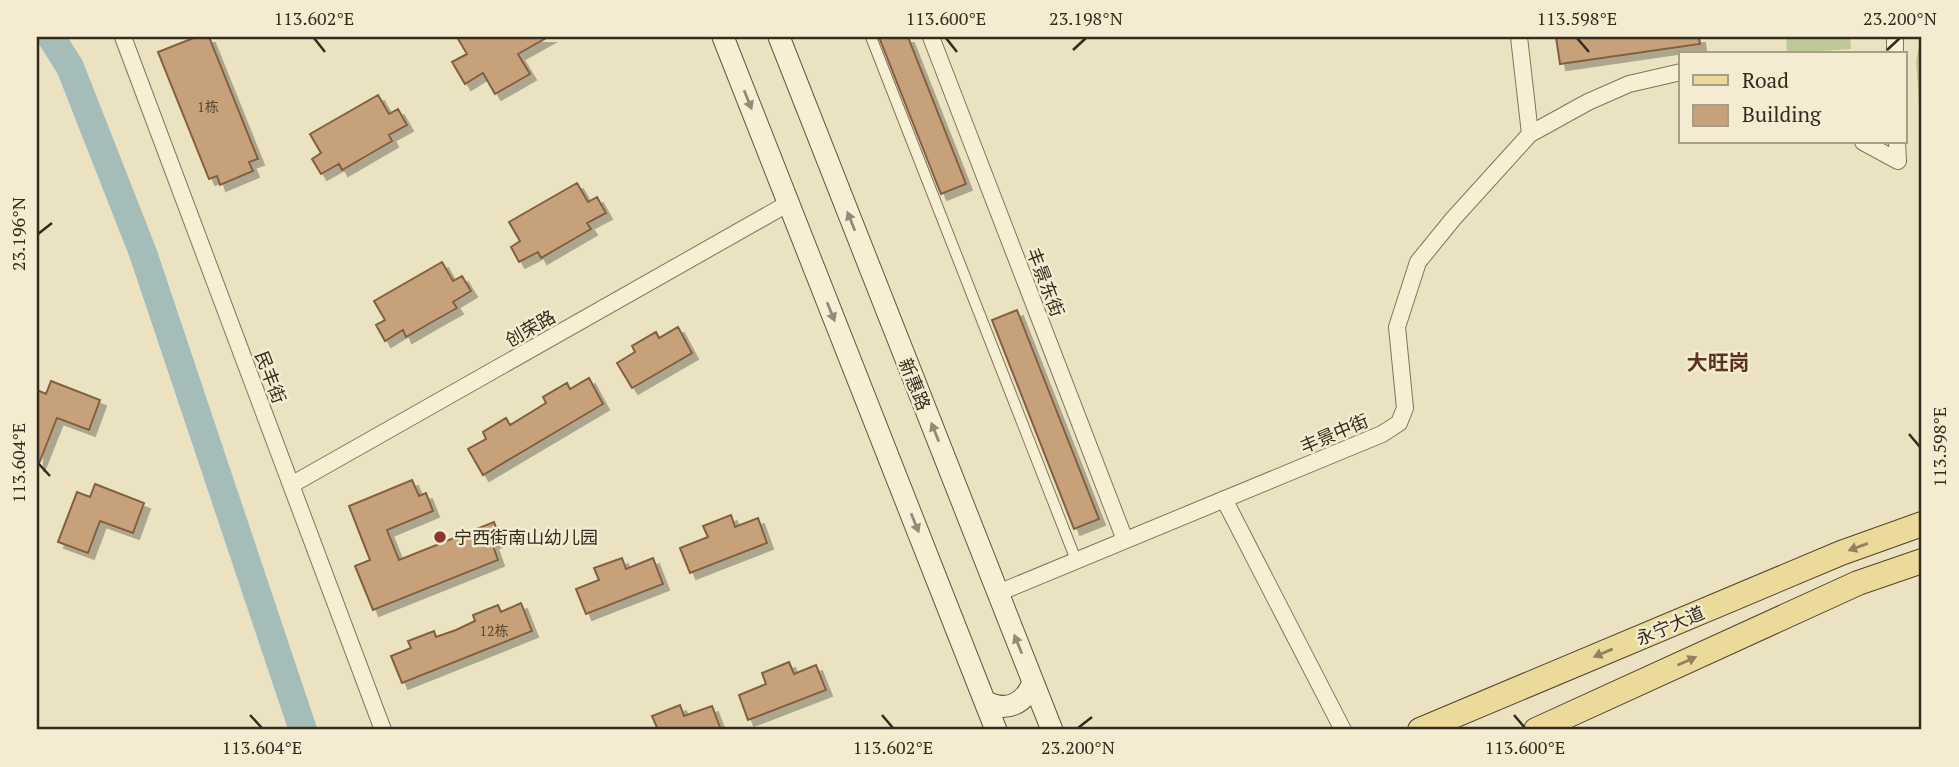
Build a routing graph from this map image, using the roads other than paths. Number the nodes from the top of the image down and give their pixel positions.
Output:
1 (123, 37) edge
2 (723, 37) edge
3 (779, 37) edge
4 (871, 37) edge
5 (931, 37) edge
6 (1519, 37) edge
7 (1679, 72) edge
8 (1530, 134) junction
9 (1867, 144) edge
10 (1898, 144) edge
11 (789, 204) junction
12 (291, 485) junction
13 (1224, 499) junction
14 (1922, 524) edge
15 (1125, 540) junction
16 (1076, 560) junction
17 (1922, 561) edge
18 (998, 593) junction
19 (1033, 682) junction
20 (985, 701) junction
21 (383, 730) edge
22 (996, 730) edge
23 (1052, 730) edge
24 (1343, 730) edge
25 (1420, 730) edge
26 (1536, 730) edge

1 - 12 street, 民丰街
2 -> 11 main road
18 -> 3 main road, 新惠路
4 - 16 street
5 - 15 street, 丰景东街
6 - 8 street
7 - 8 street, 丰景中街
8 - 13 street, 丰景中街
9 - 10 street
11 - 12 street, 创荣路
11 -> 20 main road
12 - 21 street, 民丰街
13 - 15 street, 丰景中街
13 - 24 street
14 -> 25 main road, 永宁大道
15 - 16 street, 丰景中街
16 - 18 street, 丰景中街
26 -> 17 main road
19 -> 18 main road, 新惠路
19 - 20 main road
19 - 23 main road, 新惠路
20 - 22 main road

